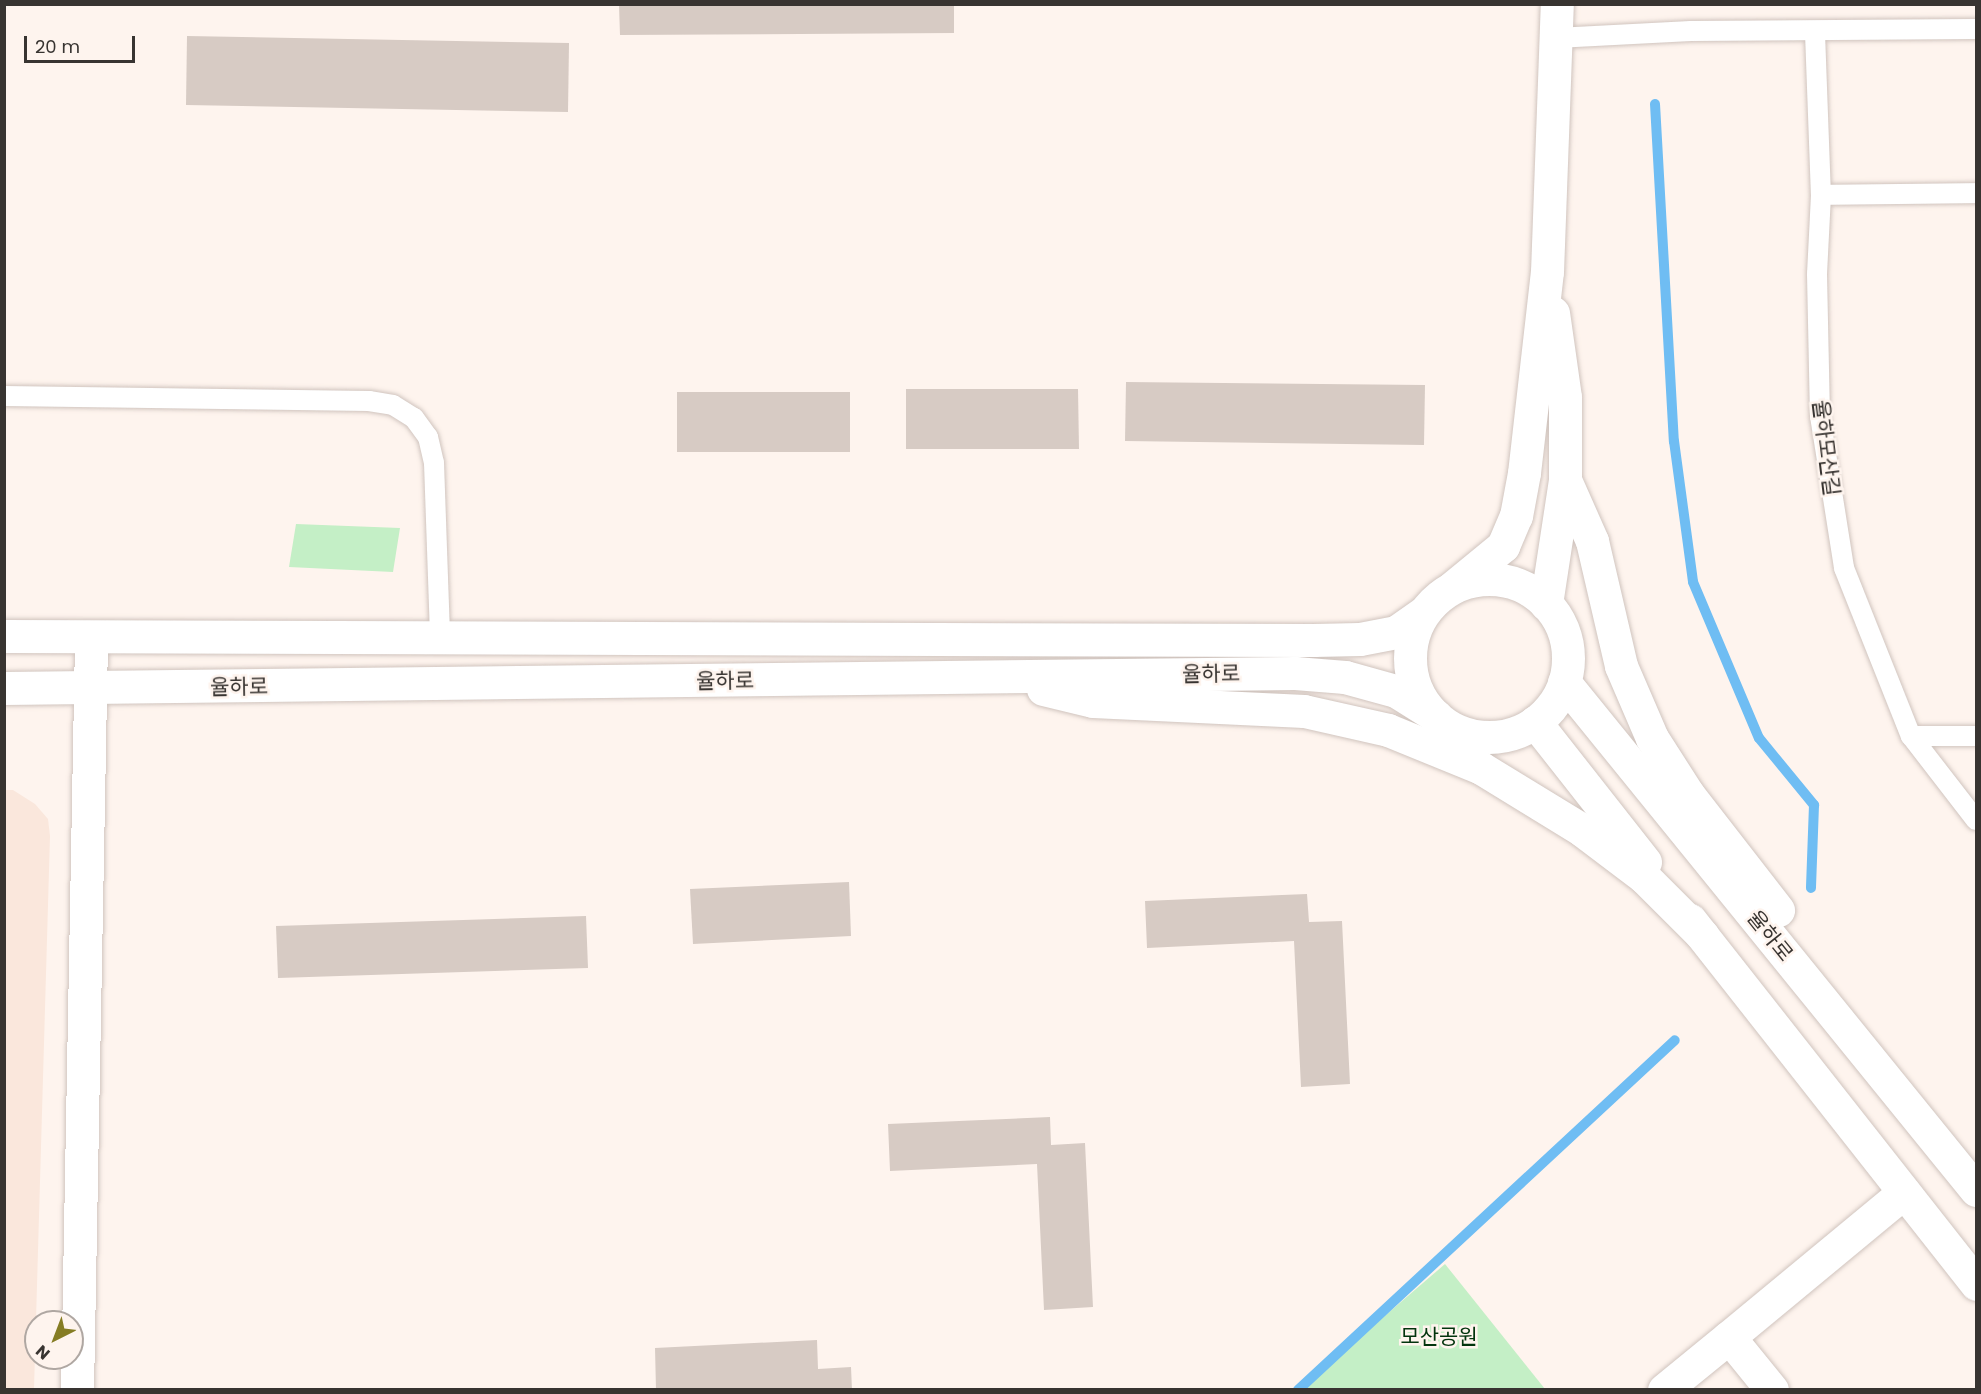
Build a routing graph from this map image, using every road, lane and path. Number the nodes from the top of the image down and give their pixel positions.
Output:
1 (1557, 4) edge
2 (1977, 29) edge
3 (1815, 33) junction
4 (1556, 38) junction
5 (1977, 193) edge
6 (1821, 195) junction
7 (1547, 272) junction
8 (4, 396) edge
9 (1565, 480) junction
10 (1453, 587) junction
11 (1546, 603) junction
12 (1423, 613) junction
13 (4, 636) edge
14 (91, 638) junction
15 (440, 638) junction
16 (995, 677) junction
17 (1564, 682) junction
18 (4, 688) edge
19 (90, 688) junction
20 (1436, 717) junction
21 (1535, 722) junction
22 (1911, 736) junction
23 (1977, 736) edge
24 (1977, 820) edge
25 (1703, 936) junction
26 (1838, 1019) junction
27 (1977, 1190) edge
28 (1904, 1192) junction
29 (1977, 1284) edge
30 (1729, 1337) junction
31 (77, 1389) edge
32 (1664, 1389) edge
33 (1772, 1389) edge

1 - 4 main road
2 - 3 lane
3 - 4 lane
3 - 6 lane, 율하모산길
4 - 7 main road
5 - 6 lane
6 - 22 lane, 율하모산길
7 - 9 main road
7 - 10 main road
8 - 15 lane
9 - 11 main road
9 - 26 main road
10 - 11 main road
10 - 12 main road
11 - 17 main road
12 - 15 main road, 율하로
12 - 20 main road
13 - 14 main road, 율하로
14 - 15 main road, 율하로
14 - 19 main road
16 - 19 main road, 율하로
16 - 20 main road, 율하로
16 - 25 main road
17 - 21 main road
17 - 26 main road, 율하로
18 - 19 main road, 율하로
19 - 31 main road
20 - 21 main road
21 - 25 main road
22 - 23 lane
22 - 24 lane, 율하모산길
25 - 28 main road
26 - 27 main road, 율하로
28 - 29 main road
28 - 30 main road
30 - 32 main road
30 - 33 main road

